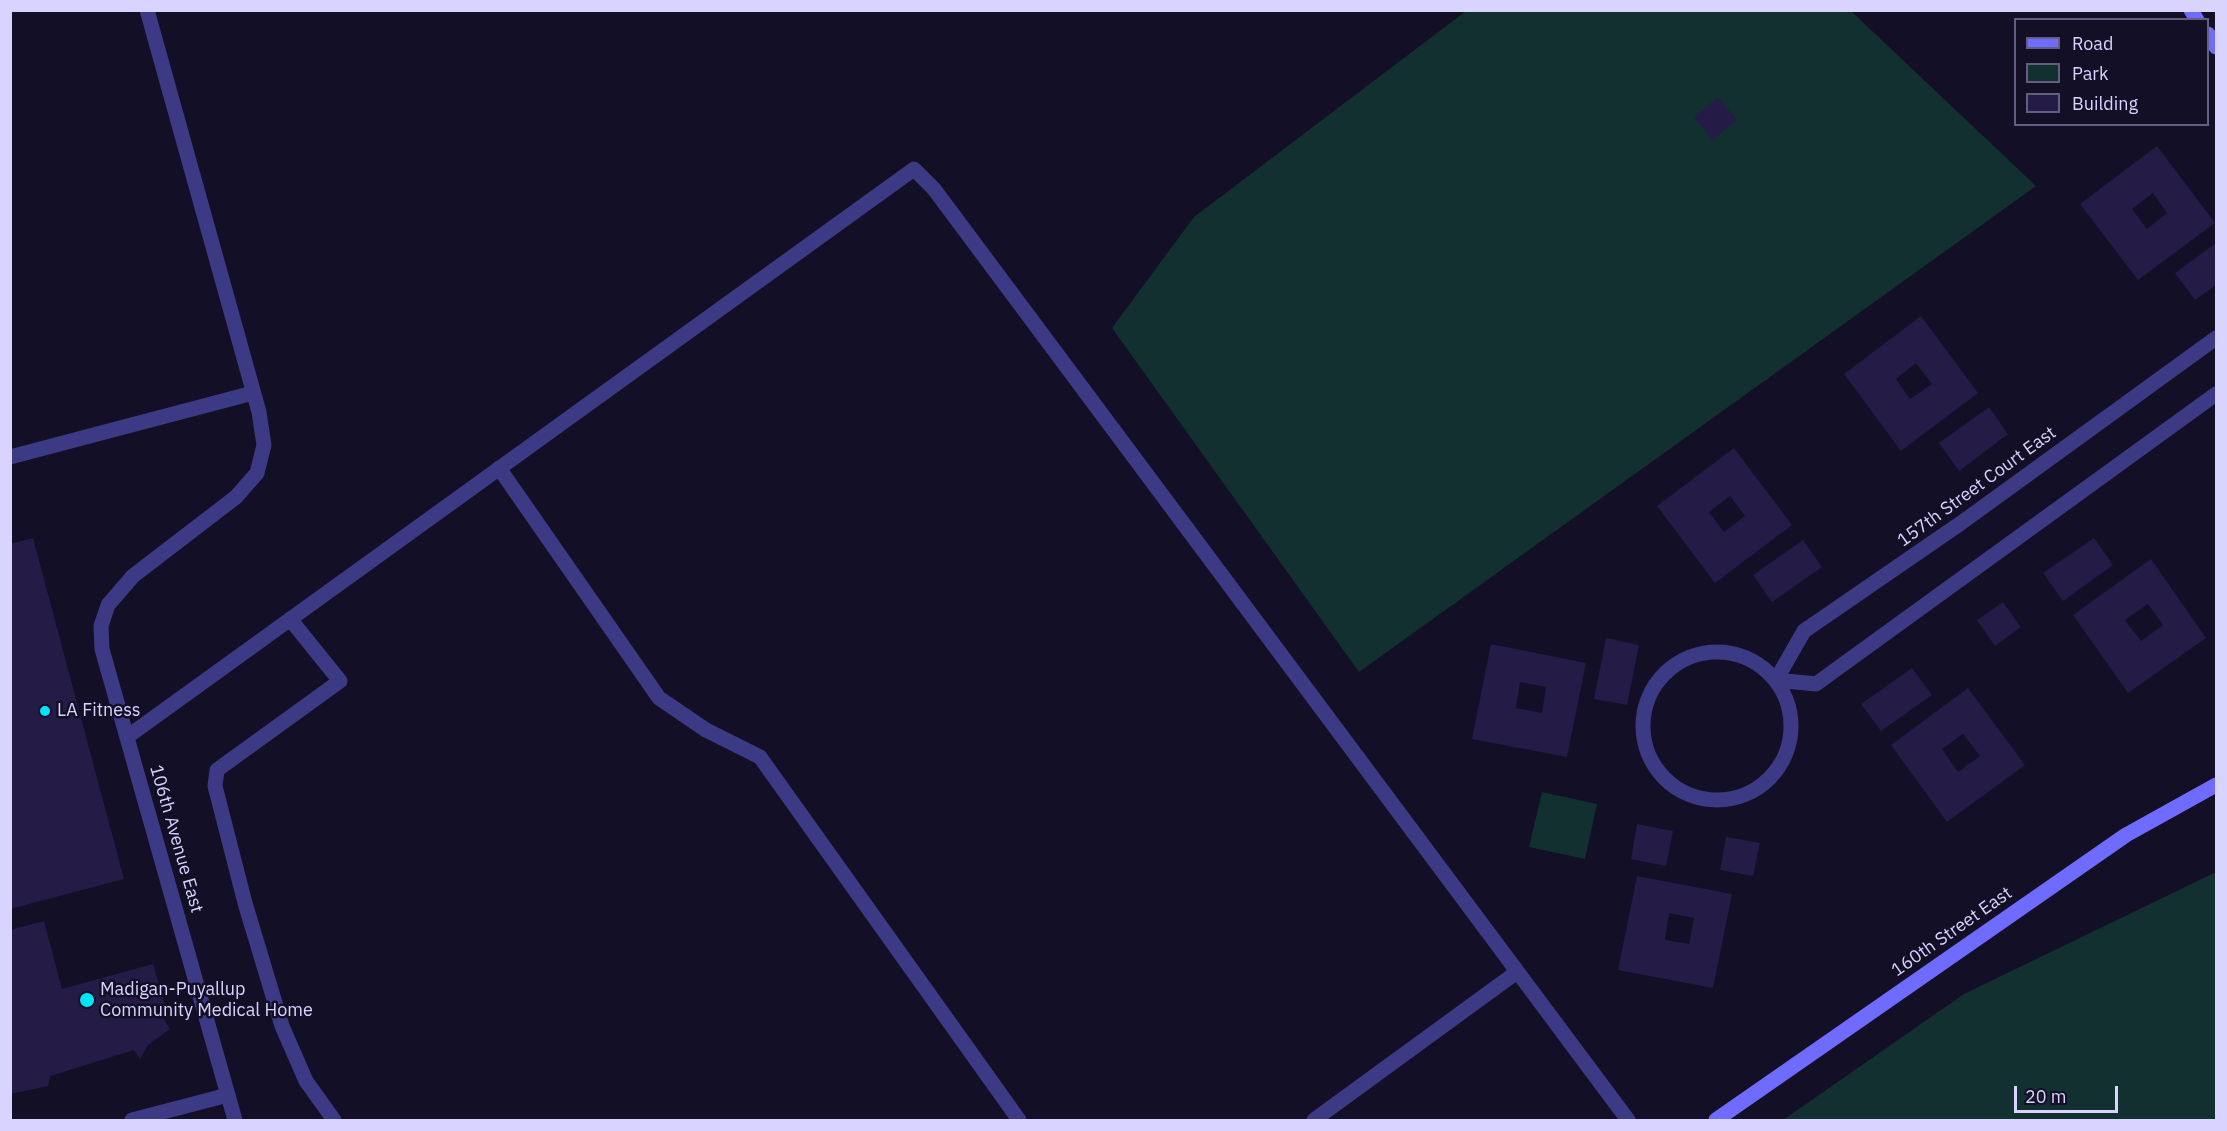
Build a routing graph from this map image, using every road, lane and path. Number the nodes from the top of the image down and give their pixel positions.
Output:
1 (147, 10) edge
2 (2217, 338) edge
3 (253, 393) junction
4 (2217, 394) edge
5 (10, 457) edge
6 (499, 468) junction
7 (290, 619) junction
8 (1776, 680) junction
9 (127, 737) junction
10 (2217, 785) edge
11 (1517, 972) junction
12 (228, 1095) junction
13 (132, 1120) edge
14 (235, 1120) edge
15 (334, 1120) edge
16 (1020, 1120) edge
17 (1314, 1120) edge
18 (1628, 1120) edge
19 (1716, 1120) edge

1 - 3 street, 106th Avenue East
2 - 8 street, 157th Street Court East
3 - 5 street
3 - 9 street, 106th Avenue East
4 - 8 street
6 - 7 street
6 - 11 street
6 - 16 street
7 - 9 street
7 - 15 street
8 - 8 street
9 - 12 street, 106th Avenue East
10 - 19 street, 160th Street East
11 - 17 street
11 - 18 street
12 - 13 street
12 - 14 street, 106th Avenue East

